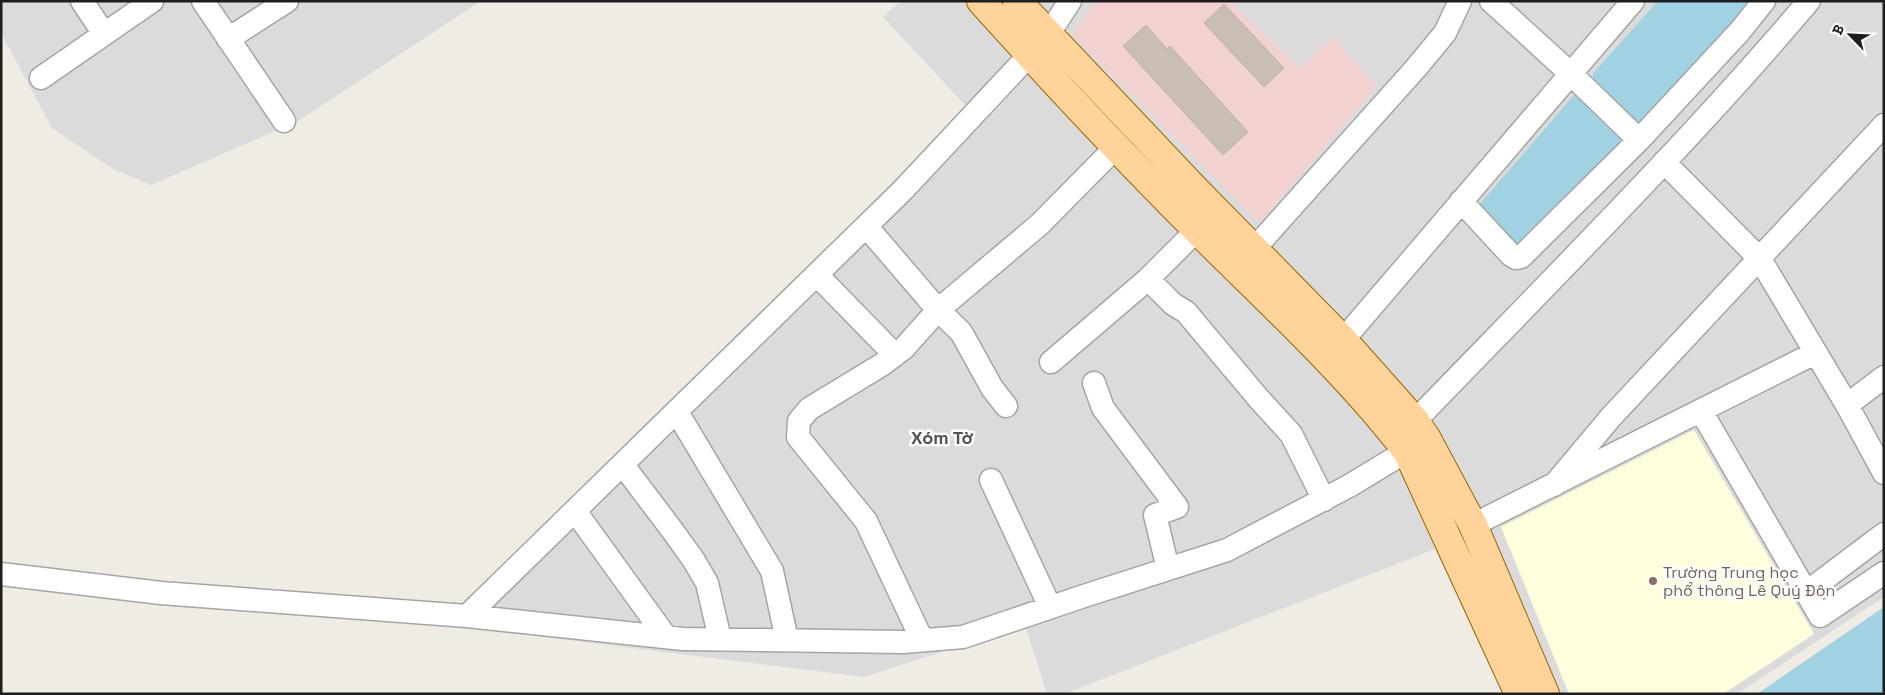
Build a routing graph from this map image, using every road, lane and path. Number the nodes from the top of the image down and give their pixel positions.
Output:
1 (82, 1) edge
2 (152, 1) edge
3 (203, 1) edge
4 (287, 1) edge
5 (981, 1) edge
6 (1017, 1) edge
7 (1070, 1) edge
8 (1460, 1) edge
9 (1491, 1) edge
10 (1633, 1) edge
11 (1764, 1) edge
12 (1809, 1) edge
13 (104, 34) junction
14 (1048, 35) junction
15 (228, 39) junction
16 (1029, 55) junction
17 (1572, 74) junction
18 (41, 78) dead end
19 (284, 120) dead end
20 (1884, 125) edge
21 (1638, 140) junction
22 (1116, 147) junction
23 (1664, 162) junction
24 (1461, 201) junction
25 (866, 226) junction
26 (1197, 230) junction
27 (1254, 249) junction
28 (1760, 259) junction
29 (816, 275) junction
30 (1148, 279) junction
31 (938, 310) junction
32 (1343, 340) junction
33 (1814, 353) junction
34 (895, 355) junction
35 (1051, 362) dead end
36 (1884, 377) edge
37 (1094, 383) dead end
38 (1847, 405) junction
39 (1006, 406) dead end
40 (1702, 411) junction
41 (677, 412) junction
42 (1416, 437) junction
43 (623, 465) junction
44 (1884, 473) edge
45 (991, 480) dead end
46 (1554, 485) junction
47 (1324, 500) junction
48 (575, 511) junction
49 (1473, 525) junction
50 (1884, 534) edge
51 (1168, 569) junction
52 (1884, 573) edge
53 (1, 574) edge
54 (1807, 592) junction
55 (1050, 607) junction
56 (467, 616) junction
57 (666, 637) junction
58 (720, 639) junction
59 (787, 640) junction
60 (922, 640) junction
61 (1530, 689) edge

1 - 13 street
2 - 13 street
3 - 15 street
4 - 15 street
5 - 16 main road
6 - 14 main road
7 - 14 street
8 - 27 street
9 - 17 street
10 - 17 street
11 - 21 street
12 - 23 street
13 - 18 street
14 - 16 street
14 - 27 main road
15 - 19 street
16 - 22 main road
16 - 25 street
17 - 21 street
17 - 24 street
20 - 28 street
21 - 24 street
22 - 26 main road
22 - 31 street
23 - 28 street
23 - 42 street
24 - 32 street
25 - 29 street
25 - 31 street
26 - 30 street
26 - 42 main road
27 - 32 main road
28 - 33 street
28 - 46 street
29 - 34 street
29 - 41 street
30 - 35 street
30 - 47 street
31 - 34 street
31 - 39 street
32 - 42 main road
33 - 38 street
33 - 40 street
34 - 60 street
36 - 38 street
37 - 51 street
38 - 44 street
40 - 46 street
40 - 54 street
41 - 43 street
41 - 59 street
42 - 47 street
42 - 49 main road
42 - 61 main road
43 - 48 street
43 - 58 street
45 - 55 street
46 - 49 street
47 - 51 street
48 - 56 street
48 - 57 street
49 - 61 main road
50 - 54 street
51 - 55 street
52 - 54 street
53 - 56 street
55 - 60 street
56 - 57 street
57 - 58 street
58 - 59 street
59 - 60 street

